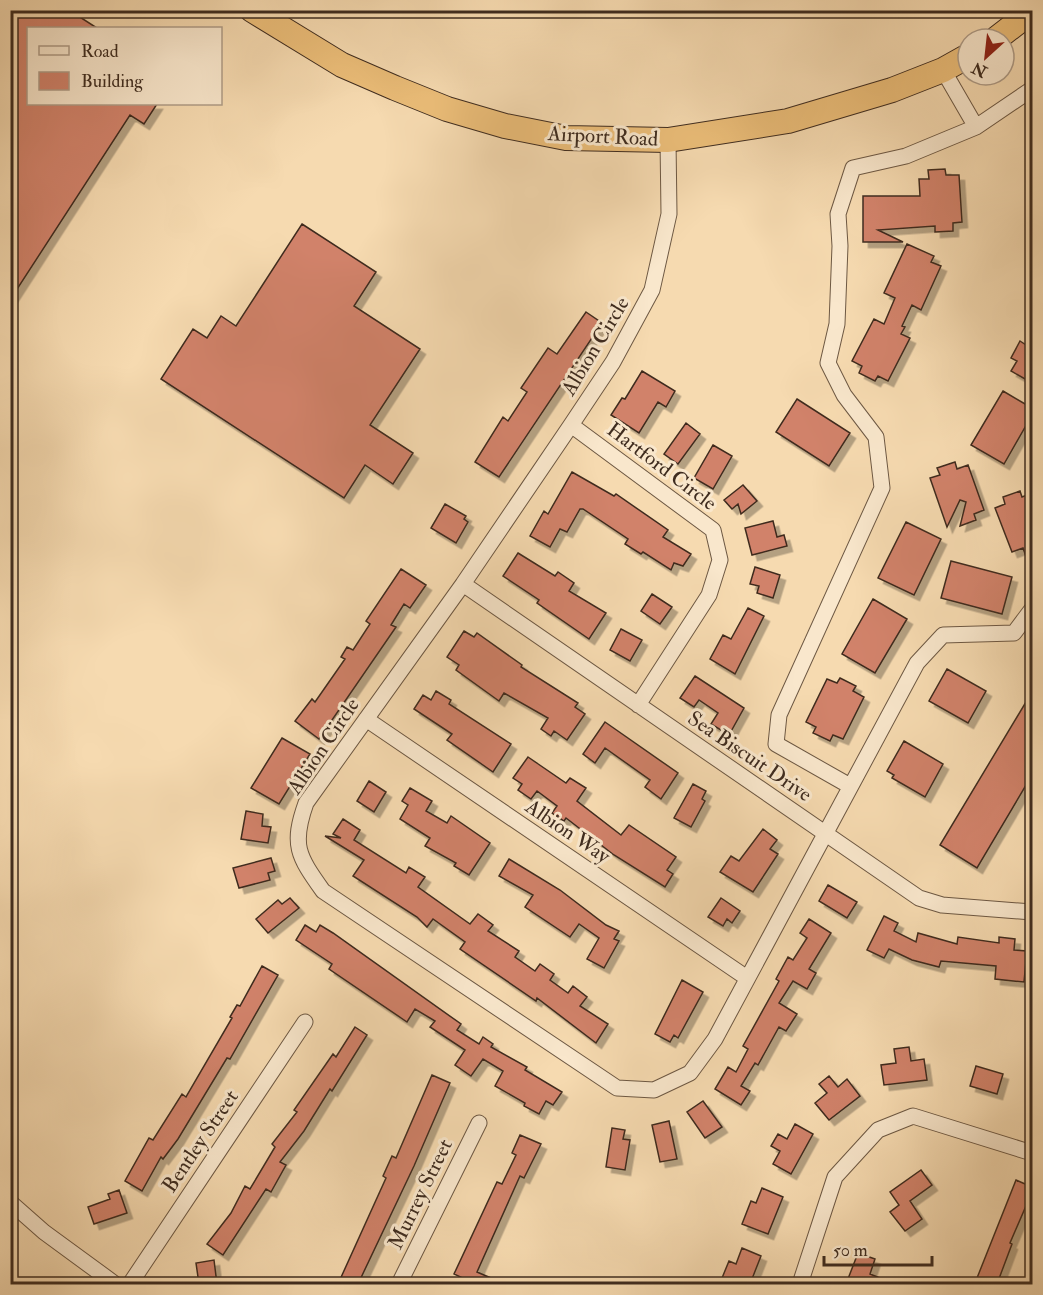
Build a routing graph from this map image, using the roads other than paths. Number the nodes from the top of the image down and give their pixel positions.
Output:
1 (252, 10) edge
2 (1032, 11) edge
3 (1011, 27) edge
4 (956, 63) edge
5 (943, 70) junction
6 (1032, 89) edge
7 (976, 128) junction
8 (668, 140) junction
9 (571, 425) junction
10 (463, 584) junction
11 (1032, 609) edge
12 (638, 705) junction
13 (366, 719) junction
14 (850, 786) junction
15 (825, 833) junction
16 (1032, 912) edge
17 (747, 978) junction
18 (305, 1022) dead end
19 (479, 1123) dead end
20 (1032, 1153) edge
21 (10, 1202) edge
22 (115, 1284) edge
23 (130, 1284) edge
24 (399, 1284) edge
25 (800, 1284) edge

1 - 8 highway, Airport Road
2 - 3 highway
4 - 5 highway, Airport Road
5 - 7 street
5 - 8 highway, Airport Road
6 - 7 street
7 - 14 street
8 - 9 street, Albion Circle
9 - 10 street, Albion Circle
9 - 12 street, Hartford Circle
10 - 12 street, Sea Biscuit Drive
10 - 13 street, Albion Circle
11 - 14 street, Albion Circle
12 - 15 street, Sea Biscuit Drive
13 - 17 street, Albion Way
13 - 17 street, Albion Circle
14 - 15 street, Albion Circle
15 - 16 street, Sea Biscuit Drive
15 - 17 street, Albion Circle
18 - 23 street, Bentley Street
19 - 24 street, Murrey Street
20 - 25 street
21 - 22 street

